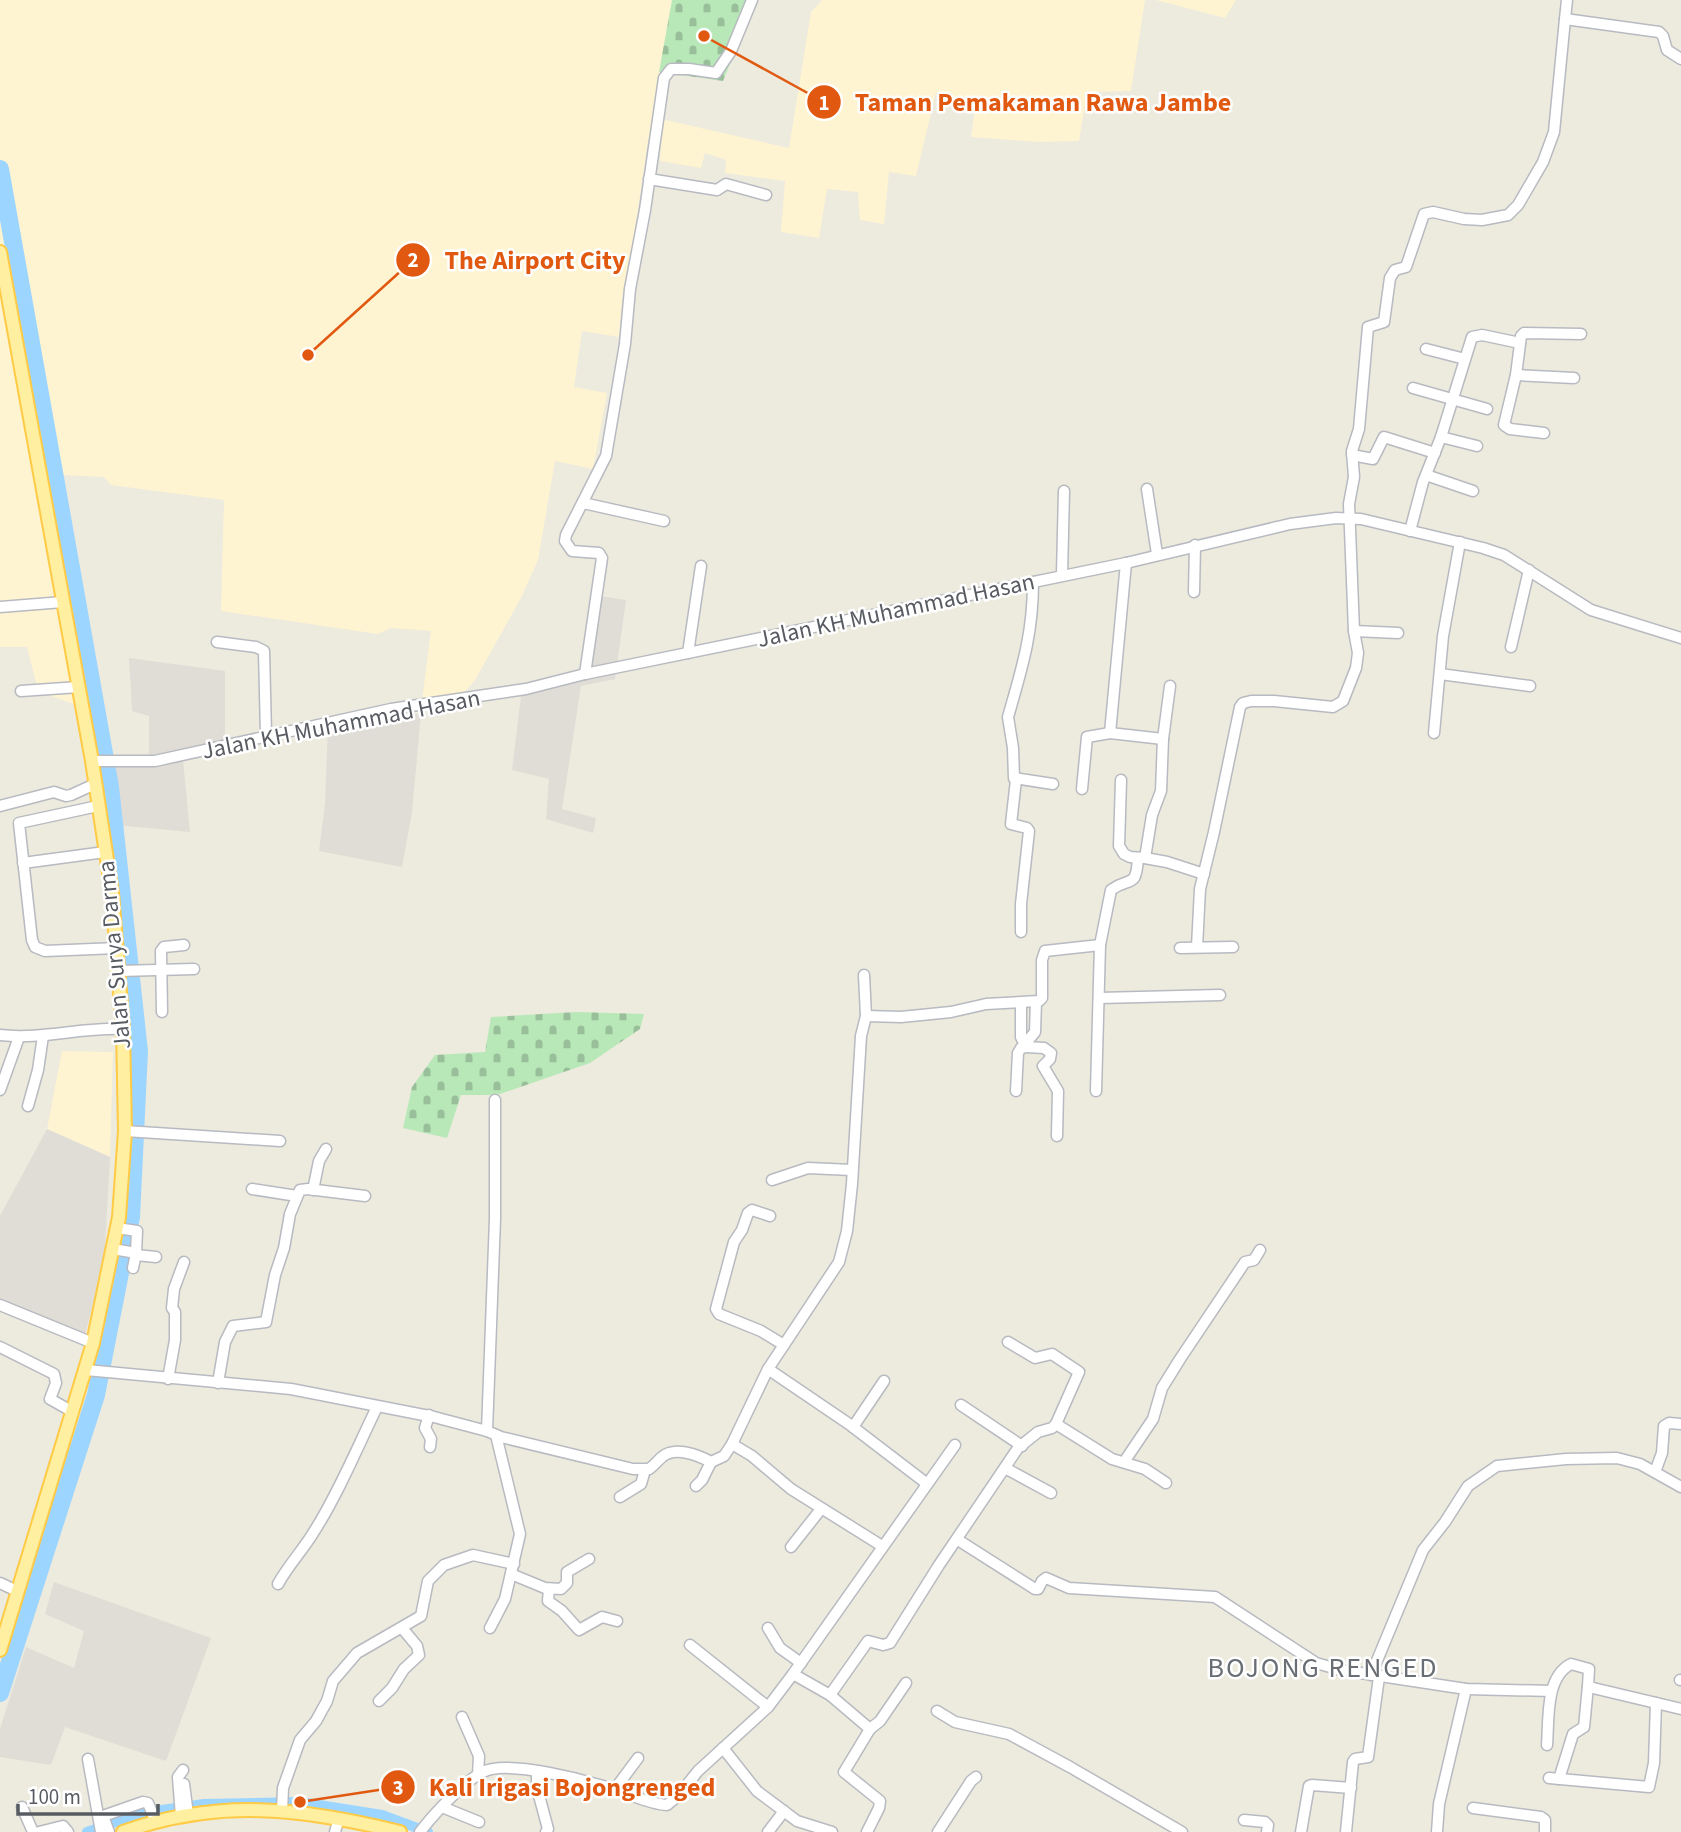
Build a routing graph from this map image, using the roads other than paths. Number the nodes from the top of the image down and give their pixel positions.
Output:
1 (752, 0) edge
2 (1567, 0) edge
3 (1565, 19) junction
4 (1681, 60) edge
5 (649, 179) junction
6 (766, 195) dead end
7 (0, 253) edge
8 (1581, 334) dead end
9 (1520, 343) junction
10 (1426, 349) dead end
11 (1465, 359) junction
12 (1516, 375) junction
13 (1574, 378) dead end
14 (1413, 388) dead end
15 (1452, 401) junction
16 (1487, 409) dead end
17 (1544, 433) dead end
18 (1441, 437) junction
19 (1476, 446) dead end
20 (1435, 453) junction
21 (1352, 455) junction
22 (1426, 475) junction
23 (1147, 489) dead end
24 (1064, 491) dead end
25 (1473, 491) dead end
26 (583, 503) junction
27 (1350, 518) junction
28 (664, 521) dead end
29 (1410, 531) junction
30 (1460, 542) junction
31 (1195, 545) junction
32 (1157, 554) junction
33 (1126, 563) junction
34 (701, 566) dead end
35 (1529, 570) junction
36 (1062, 574) junction
37 (1033, 582) junction
38 (1194, 592) dead end
39 (62, 602) junction
40 (0, 607) edge
41 (1354, 631) junction
42 (1398, 633) dead end
43 (1681, 638) edge
44 (217, 642) dead end
45 (1511, 647) dead end
46 (688, 653) junction
47 (585, 674) junction
48 (1440, 674) junction
49 (1170, 686) dead end
50 (1530, 686) dead end
51 (79, 687) junction
52 (21, 691) dead end
53 (1110, 733) junction
54 (1434, 733) dead end
55 (266, 735) junction
56 (1163, 739) junction
57 (96, 761) junction
58 (1016, 780) junction
59 (1121, 780) dead end
60 (95, 784) junction
61 (1053, 784) dead end
62 (1082, 789) dead end
63 (0, 806) edge
64 (98, 806) junction
65 (105, 852) junction
66 (1141, 858) junction
67 (23, 863) junction
68 (1204, 874) junction
69 (1021, 932) dead end
70 (184, 945) dead end
71 (1100, 945) junction
72 (1197, 947) junction
73 (1233, 947) dead end
74 (117, 948) junction
75 (1180, 948) dead end
76 (194, 969) dead end
77 (124, 971) junction
78 (161, 971) junction
79 (864, 975) dead end
80 (1220, 995) dead end
81 (1098, 998) junction
82 (1036, 1002) junction
83 (1021, 1004) junction
84 (162, 1012) dead end
85 (866, 1016) junction
86 (123, 1029) junction
87 (0, 1035) edge
88 (43, 1036) junction
89 (19, 1037) junction
90 (1025, 1045) junction
91 (0, 1090) edge
92 (1016, 1091) dead end
93 (1096, 1091) dead end
94 (495, 1100) dead end
95 (28, 1106) dead end
96 (128, 1131) junction
97 (1057, 1136) dead end
98 (280, 1141) dead end
99 (326, 1149) dead end
100 (852, 1170) junction
101 (772, 1180) dead end
102 (252, 1189) dead end
103 (313, 1190) junction
104 (297, 1196) junction
105 (365, 1196) dead end
106 (770, 1216) dead end
107 (119, 1228) junction
108 (116, 1249) junction
109 (1260, 1250) dead end
110 (135, 1253) junction
111 (156, 1257) dead end
112 (184, 1262) dead end
113 (133, 1268) dead end
114 (0, 1304) edge
115 (1008, 1342) dead end
116 (93, 1343) junction
117 (784, 1345) junction
118 (0, 1347) edge
119 (768, 1369) junction
120 (91, 1371) junction
121 (167, 1378) junction
122 (884, 1381) dead end
123 (218, 1384) junction
124 (961, 1405) dead end
125 (377, 1407) junction
126 (73, 1412) junction
127 (429, 1415) junction
128 (1056, 1424) junction
129 (1681, 1424) edge
130 (853, 1427) junction
131 (491, 1433) junction
132 (732, 1444) junction
133 (955, 1445) dead end
134 (1022, 1446) junction
135 (430, 1447) dead end
136 (710, 1462) junction
137 (1124, 1462) junction
138 (1005, 1468) junction
139 (645, 1470) junction
140 (1656, 1472) junction
141 (926, 1483) junction
142 (1166, 1483) dead end
143 (696, 1486) dead end
144 (1681, 1487) edge
145 (1051, 1493) dead end
146 (620, 1497) dead end
147 (821, 1508) junction
148 (958, 1540) junction
149 (882, 1546) junction
150 (791, 1547) dead end
151 (589, 1559) dead end
152 (512, 1569) junction
153 (0, 1583) edge
154 (278, 1584) dead end
155 (549, 1589) junction
156 (17, 1591) junction
157 (617, 1621) dead end
158 (402, 1628) junction
159 (490, 1628) dead end
160 (768, 1628) dead end
161 (691, 1645) dead end
162 (0, 1650) edge
163 (801, 1663) junction
164 (793, 1674) junction
165 (1375, 1676) junction
166 (906, 1683) dead end
167 (1588, 1686) junction
168 (1465, 1689) junction
169 (1551, 1691) junction
170 (830, 1695) junction
171 (379, 1701) dead end
172 (1656, 1703) junction
173 (768, 1707) junction
174 (1681, 1709) edge
175 (937, 1711) dead end
176 (462, 1717) dead end
177 (870, 1729) junction
178 (1547, 1745) dead end
179 (723, 1748) junction
180 (638, 1758) dead end
181 (88, 1759) dead end
182 (537, 1772) junction
183 (478, 1775) junction
184 (976, 1777) dead end
185 (181, 1784) dead end
186 (1351, 1788) junction
187 (615, 1789) junction
188 (22, 1807) dead end
189 (282, 1807) junction
190 (1473, 1808) dead end
191 (438, 1810) junction
192 (783, 1811) junction
193 (184, 1812) junction
194 (339, 1818) junction
195 (155, 1820) junction
196 (1244, 1821) dead end
197 (479, 1822) dead end
198 (102, 1825) edge
199 (33, 1832) edge
200 (40, 1832) edge
201 (68, 1832) edge
202 (109, 1832) edge
203 (122, 1832) edge
204 (335, 1832) edge
205 (400, 1832) edge
206 (421, 1832) edge
207 (546, 1832) edge
208 (768, 1832) edge
209 (832, 1832) edge
210 (868, 1832) edge
211 (938, 1832) edge
212 (1182, 1832) edge
213 (1267, 1832) edge
214 (1301, 1832) edge
215 (1346, 1832) edge
216 (1437, 1832) edge
217 (1545, 1832) edge

1 - 5 street
2 - 3 street
3 - 4 street
3 - 21 street
5 - 6 street
5 - 26 street
7 - 39 main road, Jalan Surya Darma
8 - 9 street
9 - 11 street
9 - 12 street
10 - 11 street
11 - 15 street
12 - 13 street
12 - 17 street
14 - 15 street
15 - 16 street
15 - 18 street
18 - 19 street
18 - 20 street
20 - 21 street
20 - 22 street
21 - 27 street
22 - 25 street
22 - 29 street
23 - 32 street
24 - 36 street
26 - 28 street
26 - 47 street
27 - 29 street, Jalan KH Muhammad Hasan
27 - 31 street, Jalan KH Muhammad Hasan
27 - 41 street
29 - 30 street, Jalan KH Muhammad Hasan
30 - 35 street, Jalan KH Muhammad Hasan
30 - 48 street
31 - 32 street, Jalan KH Muhammad Hasan
31 - 38 street
32 - 33 street, Jalan KH Muhammad Hasan
33 - 36 street, Jalan KH Muhammad Hasan
33 - 53 street
34 - 46 street
35 - 43 street, Jalan KH Muhammad Hasan
35 - 45 street
36 - 37 street, Jalan KH Muhammad Hasan
37 - 46 street, Jalan KH Muhammad Hasan
37 - 58 street
39 - 40 street
39 - 51 main road, Jalan Surya Darma
41 - 42 street
41 - 68 street
44 - 55 street
46 - 47 street, Jalan KH Muhammad Hasan
47 - 55 street, Jalan KH Muhammad Hasan
48 - 50 street
48 - 54 street
49 - 56 street
51 - 52 street
51 - 57 main road, Jalan Surya Darma
53 - 56 street
53 - 62 street
55 - 57 street, Jalan KH Muhammad Hasan
56 - 66 street
57 - 60 main road, Jalan Surya Darma
58 - 61 street
58 - 69 street
59 - 66 street
60 - 63 street
60 - 64 main road, Jalan Surya Darma
64 - 65 main road, Jalan Surya Darma
64 - 67 street
65 - 67 street
65 - 74 main road, Jalan Surya Darma
66 - 68 street
66 - 71 street
67 - 74 street
68 - 72 street
70 - 78 street
71 - 81 street
71 - 82 street
72 - 73 street
72 - 75 street
74 - 77 main road, Jalan Surya Darma
76 - 78 street
77 - 78 street
77 - 86 main road, Jalan Surya Darma
78 - 84 street
79 - 85 street
80 - 81 street
81 - 93 street
82 - 83 street
82 - 90 street
83 - 85 street
83 - 90 street
85 - 100 street
86 - 88 street
86 - 96 main road, Jalan Surya Darma
87 - 89 street
88 - 89 street
88 - 95 street
89 - 91 street
90 - 92 street
90 - 97 street
94 - 131 street
96 - 98 street
96 - 107 main road, Jalan Surya Darma
99 - 103 street
100 - 101 street
100 - 117 street
102 - 104 street
103 - 104 street
103 - 105 street
104 - 123 street
106 - 117 street
107 - 108 main road, Jalan Surya Darma
107 - 110 street
108 - 110 street
108 - 116 main road, Jalan Surya Darma
109 - 137 street
110 - 111 street
110 - 113 street
112 - 121 street
114 - 116 street
115 - 128 street
116 - 120 main road, Jalan Surya Darma
117 - 119 street
118 - 126 street
119 - 130 street
119 - 132 street
120 - 121 street
120 - 126 main road, Jalan Surya Darma
121 - 123 street
122 - 130 street
123 - 125 street
124 - 134 street
125 - 127 street
125 - 154 street
126 - 156 main road, Jalan Surya Darma
127 - 131 street
127 - 135 street
128 - 134 street
128 - 137 street
129 - 140 street
130 - 141 street
131 - 139 street
131 - 152 street
132 - 136 street
132 - 147 street
133 - 141 street
134 - 138 street
136 - 139 street
136 - 143 street
137 - 142 street
138 - 145 street
138 - 148 street
139 - 146 street
140 - 144 street
140 - 165 street
141 - 149 street
147 - 149 street
147 - 150 street
148 - 165 street
148 - 170 street
149 - 163 street
151 - 155 street
152 - 155 street
152 - 158 street
152 - 159 street
153 - 156 street
155 - 157 street
156 - 162 main road, Jalan Surya Darma
158 - 171 street
158 - 189 street
160 - 163 street
161 - 173 street
163 - 164 street
164 - 170 street
164 - 173 street
165 - 168 street
165 - 186 street
166 - 177 street
167 - 169 street
167 - 172 street
167 - 172 street
168 - 169 street
168 - 216 street
169 - 178 street
170 - 177 street
172 - 174 street
173 - 179 street
175 - 212 street
176 - 183 street
177 - 210 street
179 - 187 street
179 - 192 street
180 - 187 street
181 - 198 street
182 - 183 street
182 - 187 street
182 - 207 street
183 - 191 street
184 - 211 street
185 - 193 street
186 - 214 street
186 - 215 street
188 - 199 street
189 - 193 main road
189 - 194 main road
190 - 217 street
191 - 197 street
191 - 206 street
192 - 208 street
192 - 209 street
193 - 195 main road
194 - 204 street
194 - 205 main road
195 - 198 street
195 - 203 main road
196 - 213 street
198 - 202 street
200 - 201 street

